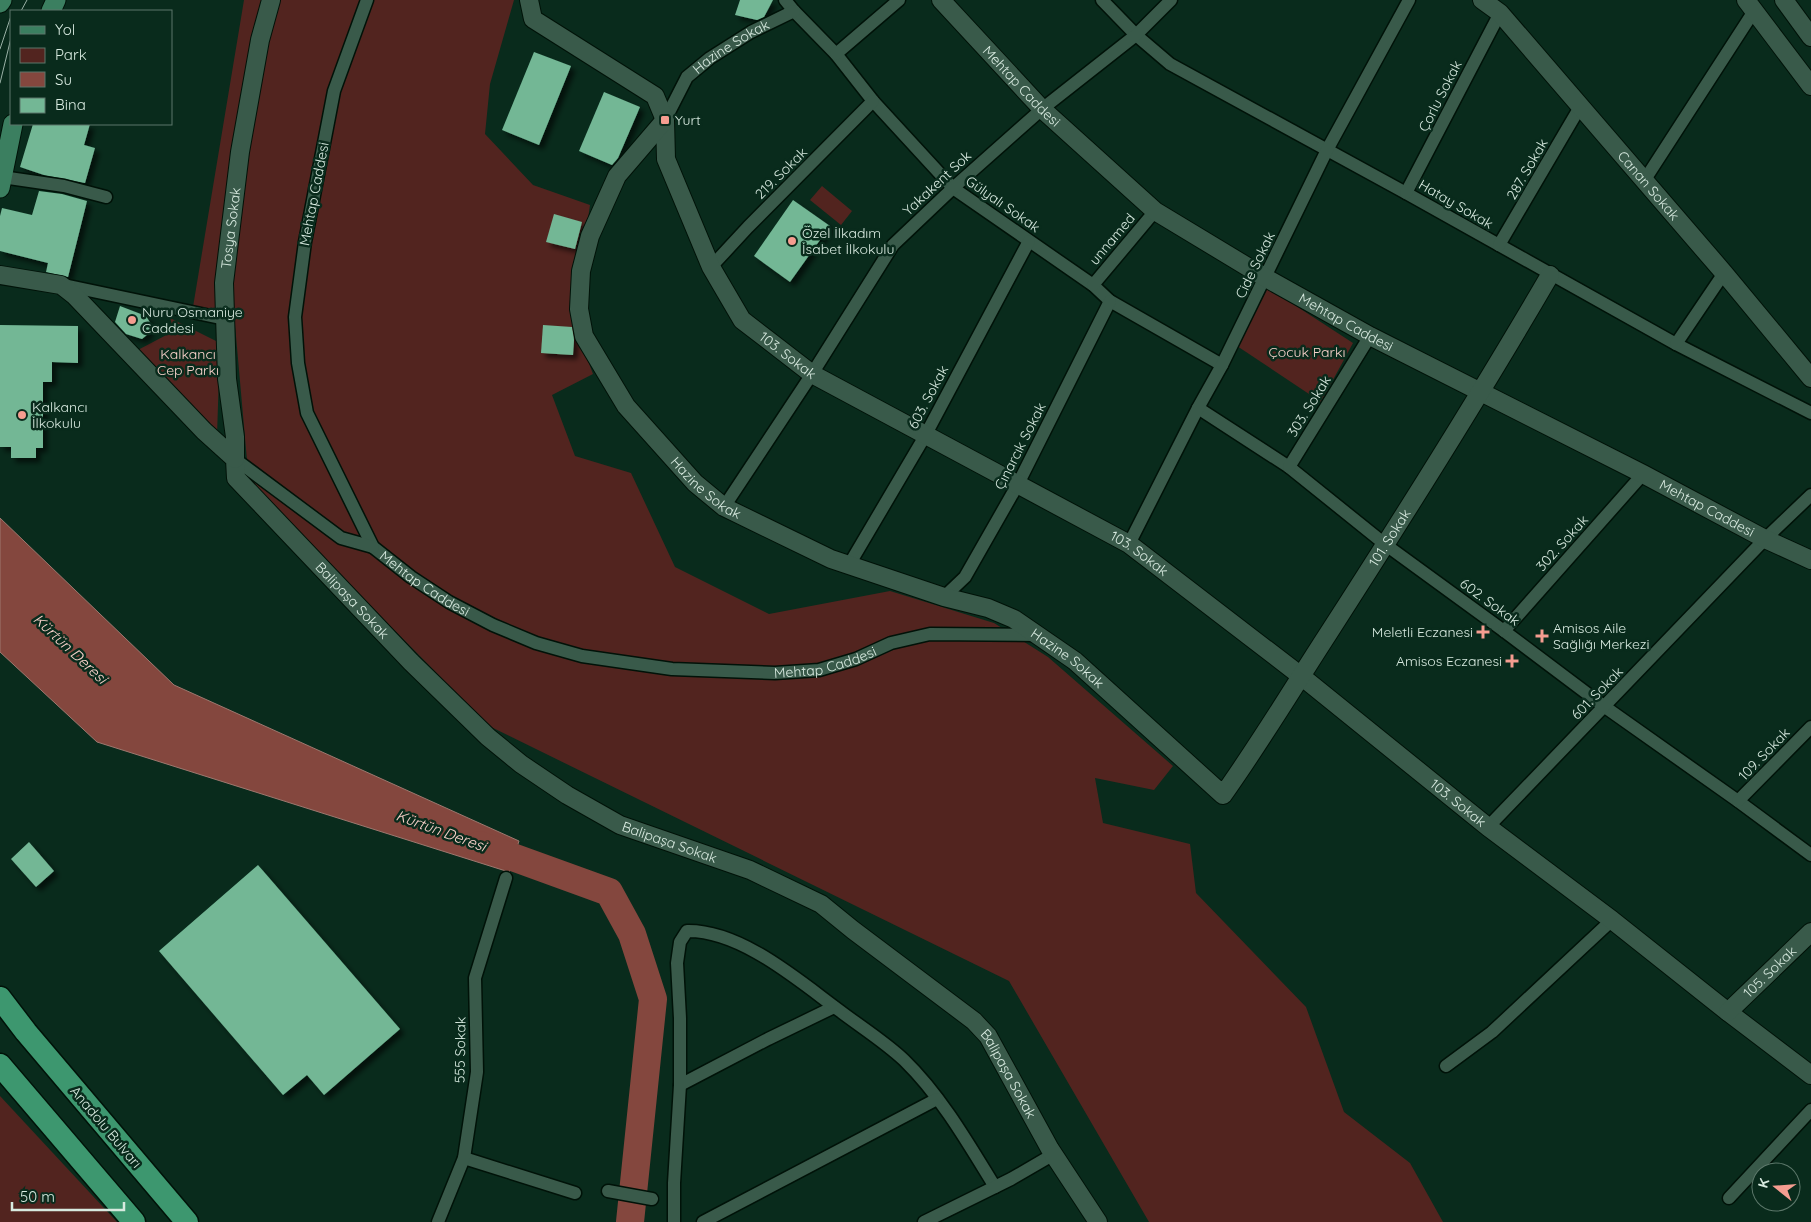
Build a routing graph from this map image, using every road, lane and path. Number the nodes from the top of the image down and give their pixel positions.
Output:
1 (2, 0) edge
2 (270, 0) edge
3 (367, 0) edge
4 (529, 0) edge
5 (785, 0) edge
6 (899, 0) edge
7 (941, 0) edge
8 (1102, 0) edge
9 (1171, 0) edge
10 (1409, 0) edge
11 (1482, 0) edge
12 (1784, 0) edge
13 (0, 4) edge
14 (1750, 5) edge
15 (794, 11) junction
16 (1500, 13) junction
17 (1136, 35) junction
18 (1811, 37) edge
19 (836, 54) junction
20 (1811, 86) edge
21 (874, 101) junction
22 (1580, 107) junction
23 (1042, 109) junction
24 (665, 120) junction
25 (13, 125) edge
26 (1327, 150) junction
27 (1644, 181) junction
28 (1, 183) edge
29 (953, 188) junction
30 (1406, 193) junction
31 (106, 197) dead end
32 (1155, 211) junction
33 (1029, 241) junction
34 (1499, 246) junction
35 (711, 267) junction
36 (1724, 273) junction
37 (0, 275) edge
38 (1550, 275) junction
39 (1266, 278) junction
40 (61, 285) junction
41 (1093, 285) junction
42 (1110, 301) junction
43 (225, 319) junction
44 (1370, 336) junction
45 (1676, 344) junction
46 (1222, 365) junction
47 (812, 374) junction
48 (1811, 378) edge
49 (1481, 393) junction
50 (1198, 408) junction
51 (1811, 413) edge
52 (925, 436) junction
53 (235, 459) junction
54 (1288, 467) junction
55 (1643, 474) junction
56 (1018, 484) junction
57 (1811, 495) edge
58 (724, 507) junction
59 (1765, 539) junction
60 (1129, 544) junction
61 (1386, 545) junction
62 (373, 547) junction
63 (1811, 560) edge
64 (849, 565) junction
65 (944, 597) junction
66 (1504, 631) junction
67 (1038, 635) junction
68 (1301, 676) junction
69 (1604, 707) junction
70 (1811, 727) edge
71 (1222, 795) joint
72 (1738, 801) junction
73 (1488, 827) junction
74 (1811, 856) edge
75 (506, 878) dead end
76 (1612, 920) junction
77 (1811, 932) edge
78 (0, 998) edge
79 (0, 1005) edge
80 (834, 1007) junction
81 (1728, 1012) junction
82 (26, 1032) junction
83 (0, 1065) edge
84 (1446, 1066) dead end
85 (1811, 1075) edge
86 (0, 1076) edge
87 (680, 1085) junction
88 (26, 1097) junction
89 (937, 1099) junction
90 (1811, 1110) edge
91 (1054, 1154) junction
92 (464, 1158) junction
93 (92, 1173) junction
94 (995, 1187) junction
95 (608, 1191) dead end
96 (575, 1193) dead end
97 (1729, 1198) dead end
98 (652, 1199) dead end
99 (121, 1222) edge
100 (134, 1222) edge
101 (187, 1222) edge
102 (438, 1222) edge
103 (674, 1222) edge
104 (703, 1222) edge
105 (924, 1222) edge
106 (1098, 1222) edge

1 - 13 main road
2 - 43 street, Tosya Sokak
3 - 62 street, Mehtap Caddesi
4 - 24 street, 103. Sokak
5 - 15 street, Gülyalı Sokak
6 - 19 street
7 - 23 street, Mehtap Caddesi
8 - 17 street, Hatay Sokak
9 - 17 street, Yakakent Sok
10 - 26 street, Cide Sokak
11 - 16 street, Canan Sokak
12 - 18 street
14 - 20 street
14 - 27 street
15 - 19 street, Gülyalı Sokak
15 - 24 street, Hazine Sokak
16 - 22 street, Canan Sokak
16 - 30 street, Çorlu Sokak
17 - 23 street, Yakakent Sok
17 - 26 street, Hatay Sokak
19 - 21 street, Gülyalı Sokak
21 - 29 street, Gülyalı Sokak
21 - 35 street, 219. Sokak
22 - 27 street, Canan Sokak
22 - 34 street, 287. Sokak
23 - 29 street, Yakakent Sok
23 - 32 street, Mehtap Caddesi
24 - 35 street, 103. Sokak
24 - 58 street, Hazine Sokak
25 - 28 main road
26 - 30 street, Hatay Sokak
26 - 39 street, Cide Sokak
27 - 36 street, Canan Sokak
28 - 31 street
29 - 33 street, Gülyalı Sokak
29 - 47 street, Yakakent Sok
30 - 34 street, Hatay Sokak
32 - 39 street, Mehtap Caddesi
32 - 41 street, unnamed
33 - 41 street, Gülyalı Sokak
33 - 52 street, 603. Sokak
34 - 38 street, Hatay Sokak
35 - 47 street, 103. Sokak
36 - 45 street
36 - 48 street, Canan Sokak
37 - 40 street
38 - 45 street, Hatay Sokak
38 - 49 street, 101. Sokak
39 - 44 street, Mehtap Caddesi
39 - 46 street, Cide Sokak
40 - 43 street
40 - 53 street
41 - 42 street, Gülyalı Sokak
42 - 46 street, Gülyalı Sokak
42 - 56 street, Çınarcık Sokak
43 - 53 street, Tosya Sokak
44 - 49 street, Mehtap Caddesi
44 - 54 street, 303. Sokak
45 - 51 street, Hatay Sokak
46 - 50 street, Cide Sokak
47 - 52 street, 103. Sokak
47 - 58 street, Yakakent Sok
49 - 55 street, Mehtap Caddesi
49 - 61 street, 101. Sokak
50 - 54 street, 602. Sokak
50 - 60 street, Cide Sokak
52 - 56 street, 103. Sokak
52 - 64 street, 603. Sokak
53 - 62 street
53 - 91 street, Balipaşa Sokak
54 - 61 street, 602. Sokak
55 - 59 street, Mehtap Caddesi
55 - 66 street, 302. Sokak
56 - 60 street, 103. Sokak
56 - 65 street, Çınarcık Sokak
57 - 59 street, 601. Sokak
58 - 64 street, Hazine Sokak
59 - 63 street, Mehtap Caddesi
59 - 69 street, 601. Sokak
60 - 68 street, 103. Sokak
61 - 66 street, 602. Sokak
61 - 68 street, 101. Sokak
62 - 67 street, Mehtap Caddesi
64 - 65 street, Hazine Sokak
65 - 67 street, Hazine Sokak
66 - 69 street, 602. Sokak
67 - 71 street, Hazine Sokak
68 - 71 street, 101. Sokak
68 - 73 street, 103. Sokak
69 - 72 street, 602. Sokak
69 - 73 street, 601. Sokak
70 - 72 street, 109. Sokak
72 - 74 street, 602. Sokak
73 - 76 street, 103. Sokak
75 - 92 street, 555 Sokak
76 - 81 street, 103. Sokak
76 - 84 street
77 - 81 street, 105. Sokak
78 - 82 highway
79 - 82 highway
80 - 87 street
80 - 87 street
80 - 89 street
81 - 85 street, 103. Sokak
82 - 101 highway, Anadolu Bulvarı
83 - 88 highway
86 - 88 highway
87 - 103 street
88 - 93 highway
89 - 94 street
89 - 104 street
90 - 97 street
91 - 94 street
91 - 106 street, Balipaşa Sokak
92 - 96 street
92 - 102 street, 555 Sokak
93 - 99 street
93 - 100 highway
94 - 105 street
95 - 98 street

